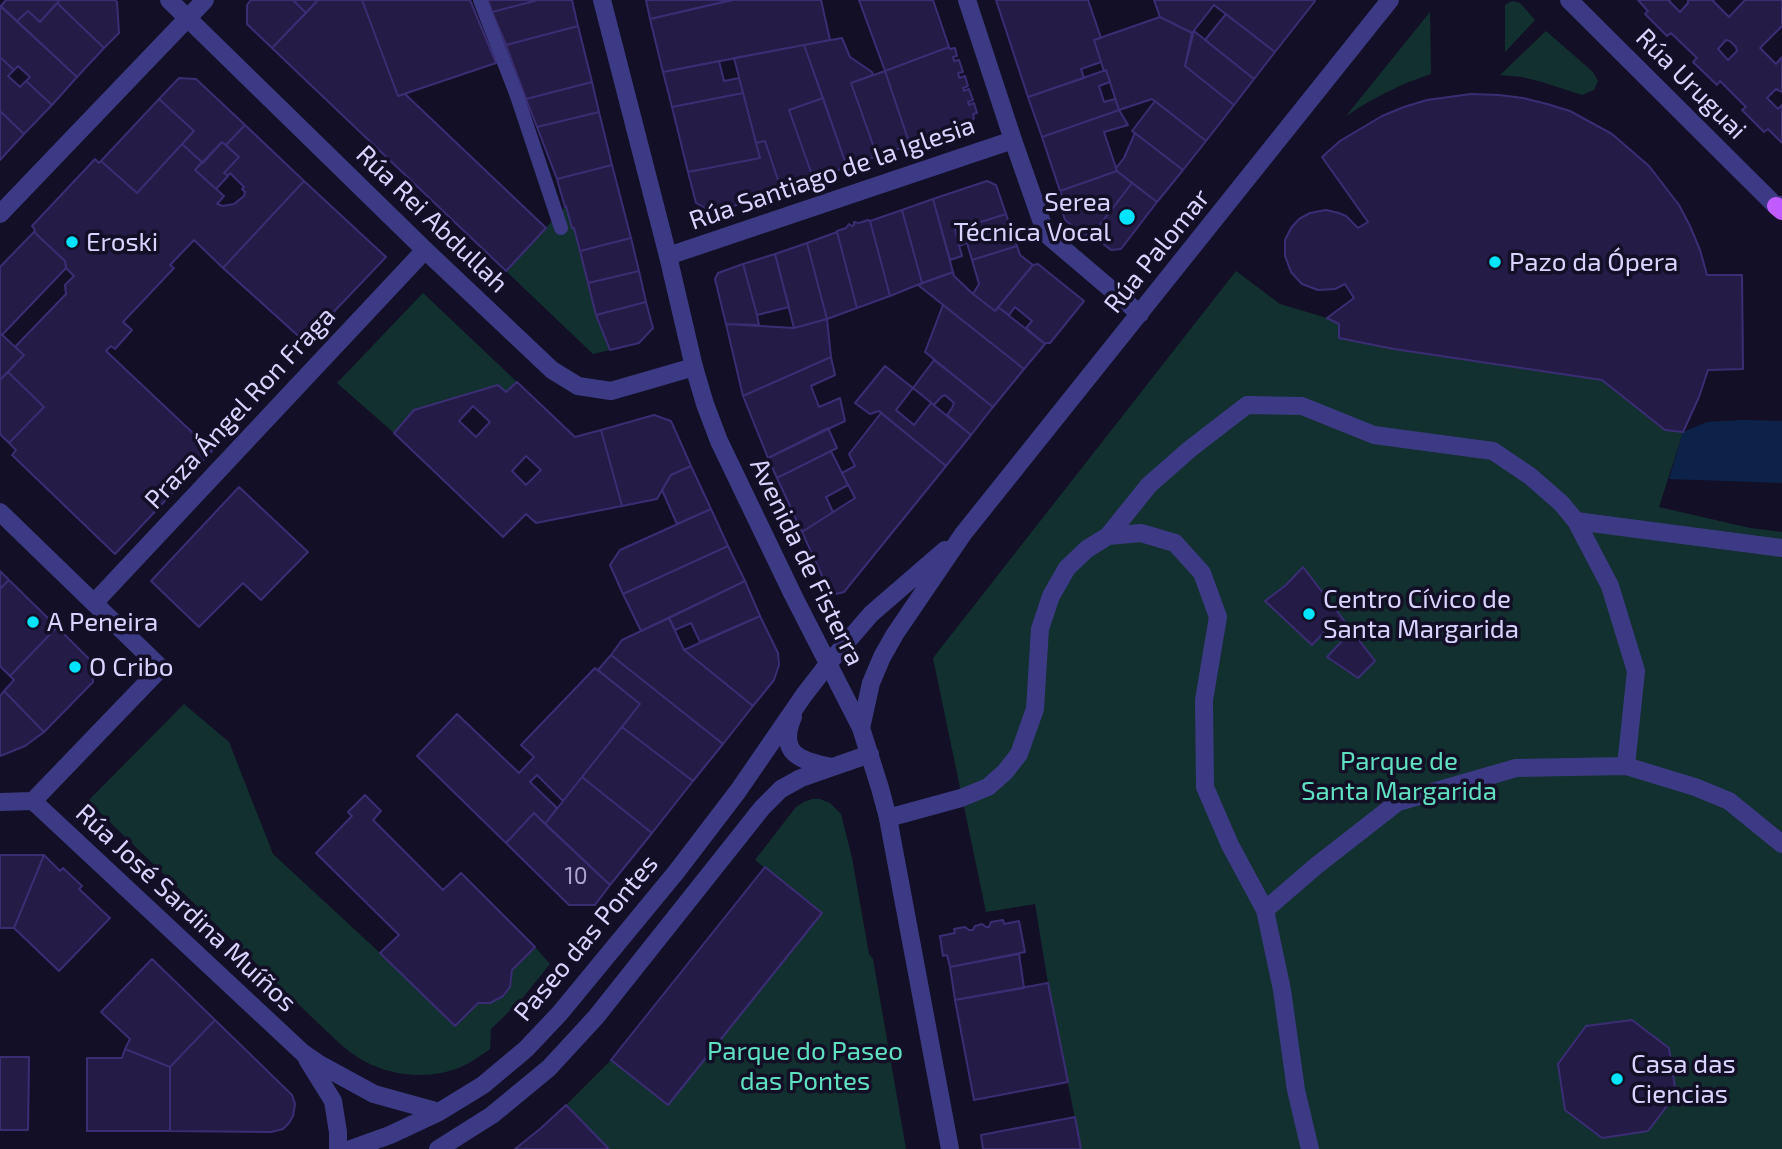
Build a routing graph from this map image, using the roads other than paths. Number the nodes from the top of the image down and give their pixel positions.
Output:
1 (169, 0) edge
2 (205, 0) edge
3 (480, 0) edge
4 (602, 0) edge
5 (967, 0) edge
6 (1390, 0) edge
7 (1569, 0) edge
8 (188, 19) junction
9 (1013, 140) junction
10 (1780, 207) edge
11 (0, 214) edge
12 (561, 228) dead end
13 (425, 250) junction
14 (668, 256) junction
15 (1140, 314) junction
16 (694, 367) junction
17 (0, 512) edge
18 (1576, 521) junction
19 (963, 534) junction
20 (1108, 536) junction
21 (1782, 548) edge
22 (94, 603) junction
23 (828, 664) junction
24 (804, 695) junction
25 (861, 728) junction
26 (870, 754) junction
27 (832, 766) junction
28 (1626, 766) junction
29 (33, 801) junction
30 (0, 802) edge
31 (888, 818) junction
32 (1782, 844) edge
33 (1265, 911) junction
34 (303, 1054) junction
35 (439, 1112) junction
36 (338, 1149) edge
37 (351, 1149) edge
38 (438, 1149) edge
39 (950, 1149) edge
40 (1310, 1149) edge

1 - 8 street, Rúa Rei Abdullah
2 - 8 street
3 - 12 lane
4 - 14 street, Avenida de Fisterra
5 - 9 street
6 - 15 street, Rúa Palomar
7 - 10 street, Rúa Uruguai
8 - 11 street
8 - 13 street, Rúa Rei Abdullah
9 - 14 street, Rúa Santiago de la Iglesia
9 - 15 street
13 - 16 street, Rúa Rei Abdullah
13 - 22 street, Praza Ángel Ron Fraga
14 - 16 street, Avenida de Fisterra
15 - 19 street, Rúa Palomar
16 - 23 street, Avenida de Fisterra
17 - 22 street
18 - 20 street
18 - 21 street
18 - 28 street
19 - 23 street, Rúa Palomar
19 - 25 street, Rúa Palomar
20 - 31 street
20 - 33 street
22 - 29 street
23 - 24 street, Paseo das Pontes
23 - 25 street, Avenida de Fisterra
24 - 27 street, Paseo das Pontes
24 - 35 street, Paseo das Pontes
25 - 26 street, Avenida de Fisterra
26 - 27 street, Paseo das Pontes
26 - 31 street, Avenida de Fisterra
27 - 38 street, Paseo das Pontes
28 - 32 street
28 - 33 street
29 - 30 street
29 - 34 street, Rúa José Sardina Muíños
31 - 39 street, Avenida de Fisterra
33 - 40 street
34 - 35 street, Rúa José Sardina Muíños
34 - 36 street, Rúa José Sardina Muíños
35 - 37 street, Paseo das Pontes

